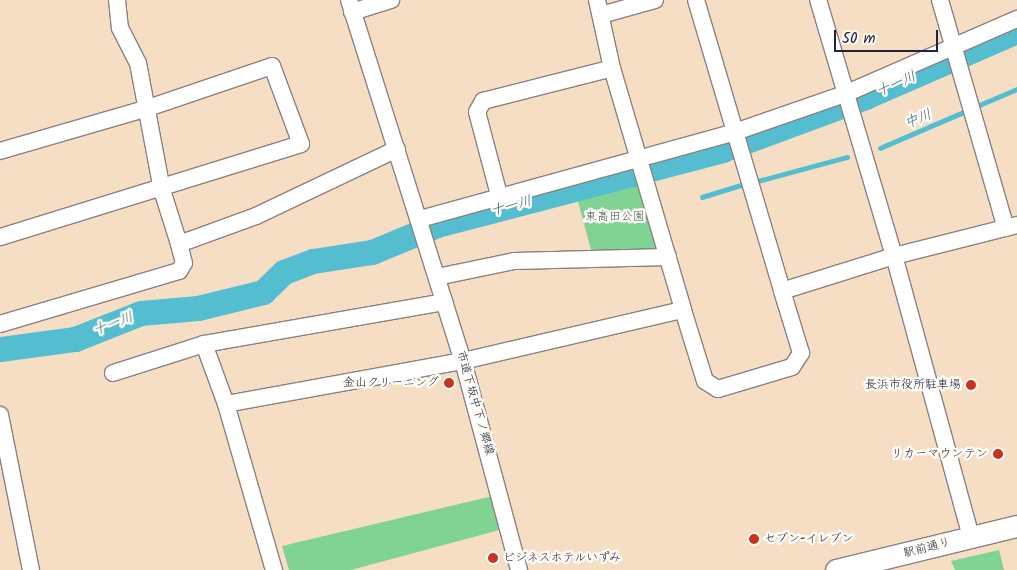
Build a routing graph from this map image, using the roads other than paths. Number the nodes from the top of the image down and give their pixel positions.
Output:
1 (117, 0) edge
2 (391, 0) edge
3 (655, 0) edge
4 (696, 0) edge
5 (818, 0) edge
6 (940, 0) edge
7 (350, 6) edge
8 (599, 7) edge
9 (1017, 19) edge
10 (956, 55) junction
11 (612, 68) junction
12 (848, 102) junction
13 (145, 110) junction
14 (738, 140) junction
15 (397, 149) junction
16 (0, 151) edge
17 (641, 166) junction
18 (162, 190) junction
19 (499, 195) junction
20 (1012, 226) edge
21 (422, 228) junction
22 (0, 237) edge
23 (178, 244) junction
24 (894, 256) junction
25 (668, 257) junction
26 (437, 277) junction
27 (782, 291) junction
28 (444, 302) junction
29 (683, 310) junction
30 (0, 324) edge
31 (204, 344) junction
32 (463, 361) junction
33 (113, 374) dead end
34 (226, 404) junction
35 (0, 414) edge
36 (1017, 526) edge
37 (972, 537) junction
38 (31, 570) edge
39 (274, 570) edge
40 (518, 570) edge
41 (836, 570) edge

1 - 13 street
2 - 7 street
3 - 8 street
4 - 14 street
5 - 12 street
6 - 10 street
7 - 15 street, 市道下坂中下ノ郷線
8 - 11 street
9 - 10 street
10 - 12 street
10 - 20 street
11 - 17 street
11 - 19 street
12 - 14 street
12 - 24 street
13 - 16 street
13 - 18 street
13 - 18 street
14 - 17 street
14 - 27 street
15 - 21 street, 市道下坂中下ノ郷線
15 - 23 street
17 - 19 street
17 - 25 street
18 - 22 street
18 - 23 street
19 - 21 street
20 - 24 street
21 - 26 street, 市道下坂中下ノ郷線
23 - 30 street
24 - 27 street
24 - 37 street
25 - 26 street
25 - 29 street
26 - 28 street, 市道下坂中下ノ郷線
27 - 29 street
28 - 31 street
28 - 32 street, 市道下坂中下ノ郷線
29 - 32 street
31 - 33 street
31 - 34 street
32 - 34 street
32 - 40 street, 市道下坂中下ノ郷線
34 - 39 street
35 - 38 street
36 - 37 main road, 駅前通り
37 - 41 main road, 駅前通り

